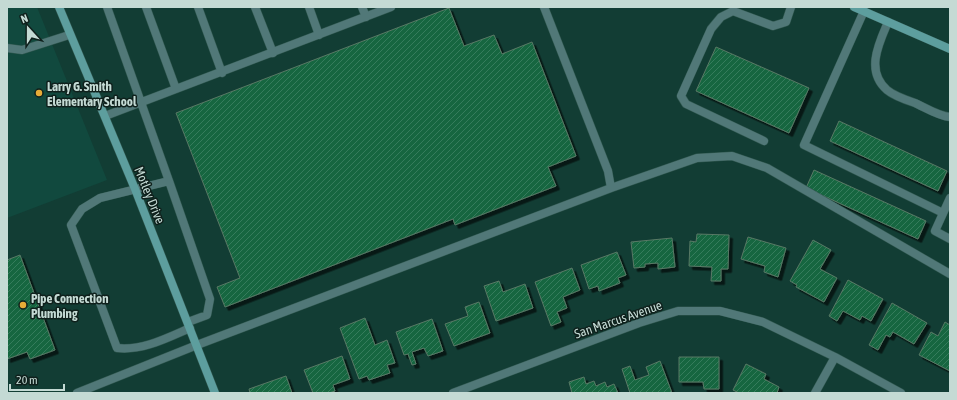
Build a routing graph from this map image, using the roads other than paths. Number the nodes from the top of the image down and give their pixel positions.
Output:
1 (59, 7) edge
2 (107, 7) edge
3 (146, 7) edge
4 (198, 7) edge
5 (255, 7) edge
6 (309, 7) edge
7 (362, 7) edge
8 (390, 7) edge
9 (544, 7) edge
10 (791, 7) edge
11 (854, 7) edge
12 (864, 11) junction
13 (366, 17) junction
14 (888, 22) junction
15 (69, 35) junction
16 (319, 35) junction
17 (7, 48) edge
18 (950, 49) edge
19 (273, 53) junction
20 (222, 73) junction
21 (176, 89) junction
22 (142, 103) junction
23 (105, 116) junction
24 (950, 117) edge
25 (764, 141) dead end
26 (169, 181) junction
27 (611, 188) junction
28 (135, 190) junction
29 (950, 198) edge
30 (943, 213) junction
31 (950, 238) edge
32 (950, 274) edge
33 (189, 325) junction
34 (197, 345) junction
35 (835, 357) junction
36 (77, 393) edge
37 (215, 393) edge
38 (453, 393) edge
39 (815, 393) edge
40 (901, 393) edge

1 - 15 street, Motley Drive
2 - 22 street
3 - 21 street
4 - 20 street
5 - 19 street
6 - 16 street
7 - 13 street
8 - 13 street
9 - 27 street
10 - 25 street
11 - 12 street
12 - 14 street
12 - 30 street
13 - 16 street
14 - 18 street
14 - 24 street
15 - 17 street
15 - 23 street, Motley Drive
16 - 19 street
19 - 20 street
20 - 21 street
21 - 22 street
22 - 23 street
22 - 26 street
23 - 28 street, Motley Drive
26 - 28 street
26 - 33 street
27 - 32 street
27 - 34 street
28 - 33 street, Motley Drive
28 - 33 street
29 - 30 street
30 - 31 street
33 - 34 street, Motley Drive
34 - 36 street
34 - 37 street, Motley Drive
35 - 38 street, San Marcus Avenue
35 - 39 street
35 - 40 street, San Marcus Avenue

